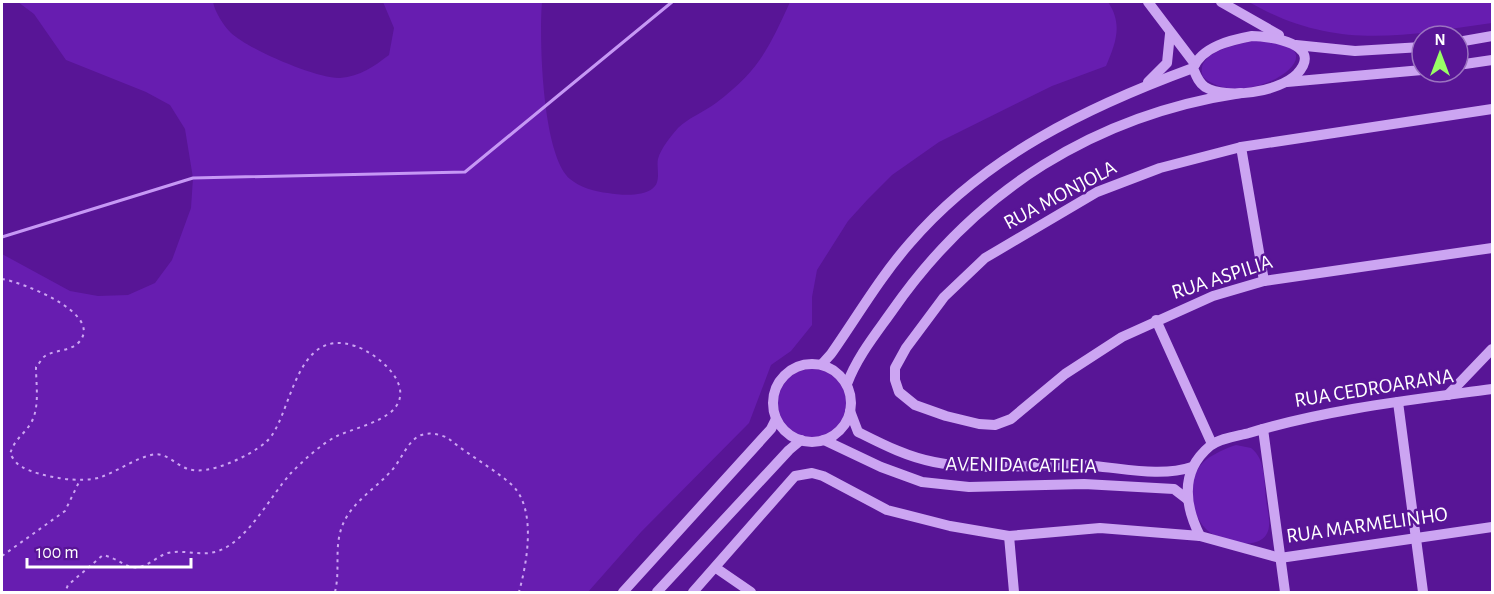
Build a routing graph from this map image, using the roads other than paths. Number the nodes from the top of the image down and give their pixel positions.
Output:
1 (1148, 2) edge
2 (1221, 2) edge
3 (1170, 33) junction
4 (1492, 36) edge
5 (1285, 39) junction
6 (1470, 40) edge
7 (1296, 45) junction
8 (1410, 48) edge
9 (1492, 60) edge
10 (1470, 63) edge
11 (1194, 66) junction
12 (1410, 71) edge
13 (1286, 82) junction
14 (1140, 89) junction
15 (1240, 93) junction
16 (1492, 109) edge
17 (1241, 147) junction
18 (1492, 248) edge
19 (1264, 281) junction
20 (1156, 320) junction
21 (1492, 349) edge
22 (822, 364) junction
23 (847, 384) junction
24 (1492, 389) edge
25 (1448, 395) junction
26 (1398, 402) junction
27 (850, 411) junction
28 (776, 420) junction
29 (995, 425) joint
30 (1263, 429) junction
31 (801, 440) junction
32 (825, 440) junction
33 (1212, 444) junction
34 (1192, 466) junction
35 (1186, 499) junction
36 (1492, 527) edge
37 (1010, 536) junction
38 (1200, 536) junction
39 (1416, 538) junction
40 (1280, 558) junction
41 (716, 568) junction
42 (623, 592) edge
43 (657, 592) edge
44 (693, 592) edge
45 (751, 592) edge
46 (1014, 592) edge
47 (1286, 592) edge
48 (1423, 592) edge

1 - 3 street
2 - 5 street
3 - 11 street
3 - 14 street
4 - 6 street
5 - 7 street
5 - 11 street
7 - 8 street
7 - 13 street
9 - 10 street
11 - 14 street
11 - 15 street
12 - 13 street
13 - 15 street
14 - 22 street
15 - 23 street
16 - 17 street, RUA MONJOLA
17 - 19 street
17 - 29 street, RUA MONJOLA
18 - 19 street, RUA ASPILIA
19 - 20 street, RUA ASPILIA
20 - 29 street, RUA ASPILIA
20 - 33 street
21 - 25 street
22 - 23 street
22 - 28 street
23 - 27 street
24 - 25 street, RUA CEDROARANA
25 - 26 street, RUA CEDROARANA
26 - 30 street, RUA CEDROARANA
26 - 39 street
27 - 32 street
27 - 34 street, AVENIDA CATLEIA
28 - 31 street
28 - 42 street
30 - 33 street, RUA CEDROARANA
30 - 40 street
31 - 32 street
31 - 43 street
32 - 35 street, AVENIDA CATLEIA
33 - 34 street
34 - 35 street
35 - 38 street
36 - 39 street, RUA MARMELINHO
37 - 38 street, RUA MARMELINHO
37 - 41 street, RUA MARMELINHO
37 - 46 street
38 - 40 street, RUA MARMELINHO
39 - 40 street, RUA MARMELINHO
39 - 48 street
40 - 47 street
41 - 44 street
41 - 45 street

